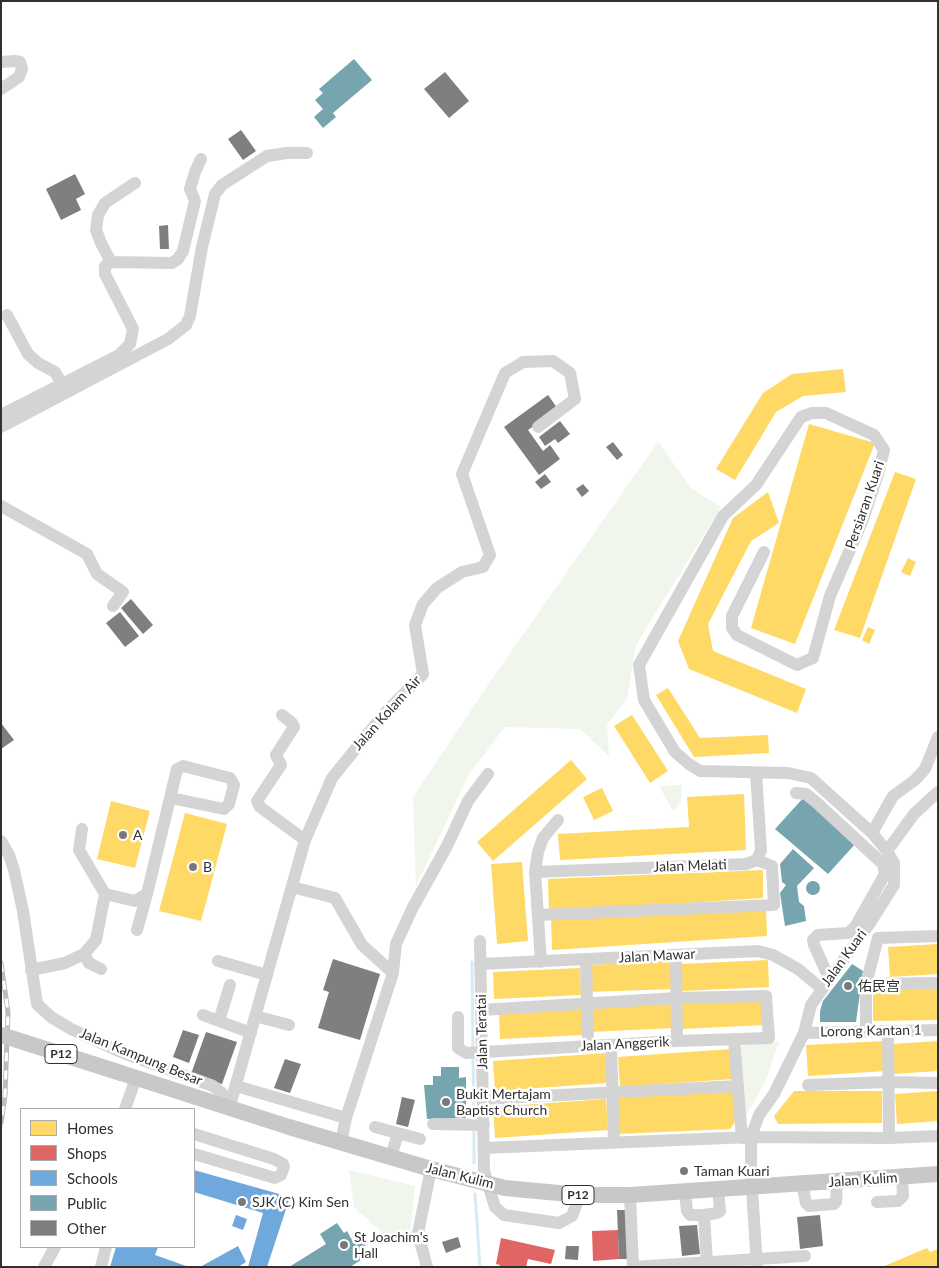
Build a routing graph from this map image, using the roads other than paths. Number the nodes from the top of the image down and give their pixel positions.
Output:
1 (1, 62) edge
2 (1, 89) edge
3 (306, 154) dead end
4 (201, 159) dead end
5 (135, 183) dead end
6 (111, 262) junction
7 (7, 315) dead end
8 (62, 384) junction
9 (1, 415) edge
10 (1, 427) edge
11 (538, 427) dead end
12 (1, 506) edge
13 (764, 552) dead end
14 (113, 606) dead end
15 (282, 715) dead end
16 (938, 737) edge
17 (756, 773) junction
18 (788, 773) joint
19 (488, 774) dead end
20 (938, 792) edge
21 (796, 793) dead end
22 (171, 798) junction
23 (558, 820) dead end
24 (858, 820) junction
25 (82, 829) dead end
26 (848, 830) junction
27 (872, 833) junction
28 (305, 840) junction
29 (1, 842) edge
30 (887, 851) junction
31 (756, 860) junction
32 (535, 872) junction
33 (292, 887) junction
34 (104, 894) junction
35 (147, 894) junction
36 (538, 915) junction
37 (137, 930) dead end
38 (938, 936) edge
39 (480, 941) dead end
40 (84, 954) junction
41 (676, 955) junction
42 (586, 960) junction
43 (218, 961) dead end
44 (540, 962) junction
45 (480, 964) junction
46 (101, 969) dead end
47 (31, 970) junction
48 (393, 973) junction
49 (267, 976) junction
50 (830, 978) junction
51 (938, 983) edge
52 (866, 984) junction
53 (230, 985) dead end
54 (822, 989) junction
55 (677, 998) junction
56 (587, 1004) junction
57 (481, 1010) junction
58 (203, 1015) dead end
59 (256, 1016) junction
60 (458, 1016) dead end
61 (219, 1021) junction
62 (289, 1026) dead end
63 (938, 1030) edge
64 (888, 1031) junction
65 (866, 1032) junction
66 (251, 1033) junction
67 (804, 1033) junction
68 (1, 1035) edge
69 (734, 1039) junction
70 (677, 1041) junction
71 (611, 1045) junction
72 (588, 1046) junction
73 (482, 1052) junction
74 (129, 1075) junction
75 (889, 1082) junction
76 (938, 1083) edge
77 (808, 1085) dead end
78 (236, 1086) junction
79 (738, 1086) junction
80 (612, 1092) junction
81 (483, 1099) junction
82 (125, 1108) edge
83 (229, 1109) junction
84 (346, 1118) junction
85 (434, 1124) dead end
86 (484, 1125) junction
87 (374, 1127) dead end
88 (195, 1134) edge
89 (398, 1134) junction
90 (938, 1136) edge
91 (747, 1137) junction
92 (889, 1138) junction
93 (420, 1139) dead end
94 (341, 1143) junction
95 (614, 1143) junction
96 (484, 1148) junction
97 (195, 1154) edge
98 (391, 1158) junction
99 (431, 1169) junction
100 (938, 1174) edge
101 (902, 1177) junction
102 (837, 1182) junction
103 (488, 1183) junction
104 (802, 1184) junction
105 (752, 1187) junction
106 (718, 1189) junction
107 (685, 1192) junction
108 (580, 1195) junction
109 (630, 1195) junction
110 (877, 1202) dead end
111 (704, 1215) junction
112 (54, 1248) edge
113 (106, 1248) edge
114 (805, 1256) dead end
115 (707, 1262) junction
116 (756, 1263) edge
117 (44, 1267) edge
118 (100, 1267) edge
119 (427, 1267) edge
120 (633, 1267) edge

1 - 2 street
3 - 10 street
4 - 6 street
5 - 6 street
6 - 8 street
7 - 8 street
8 - 9 street
11 - 28 street, Jalan Kolam Air
12 - 14 street
13 - 17 street, Persiaran Kuari
15 - 28 street
16 - 27 street
17 - 18 street, Persiaran Kuari
17 - 31 street
18 - 24 street, Jalan Kuari
19 - 48 street
20 - 30 street
21 - 26 street
22 - 22 street
22 - 35 street
23 - 32 street
24 - 26 street
24 - 27 street, Jalan Kuari
25 - 34 street
26 - 50 street
27 - 30 street, Jalan Kuari
28 - 33 street, Jalan Kolam Air
29 - 47 street, Jalan Kampung Besar
30 - 50 street, Jalan Kuari
31 - 32 street, Jalan Melati
31 - 36 street
32 - 36 street
33 - 48 street
33 - 49 street, Jalan Kolam Air
34 - 35 street
34 - 40 street
35 - 37 street
36 - 44 street
38 - 52 street
39 - 45 street, Jalan Teratai
40 - 46 street
40 - 47 street
41 - 42 street, Jalan Mawar
41 - 54 street, Jalan Mawar
41 - 55 street
42 - 44 street, Jalan Mawar
42 - 56 street
43 - 49 street
44 - 45 street, Jalan Mawar
45 - 57 street, Jalan Teratai
47 - 83 street, Jalan Kampung Besar
48 - 84 street
49 - 59 street, Jalan Kolam Air
50 - 54 street, Jalan Kuari
51 - 52 street
52 - 65 street
53 - 61 street
54 - 67 street, Jalan Kuari
55 - 56 street
55 - 69 street, Jalan Anggerik
55 - 70 street
56 - 57 street
56 - 72 street
57 - 73 street, Jalan Teratai
58 - 61 street
59 - 62 street
59 - 66 street, Jalan Kolam Air
60 - 73 street, Jalan Anggerik
61 - 66 street
63 - 64 street, Lorong Kantan 1
64 - 65 street, Lorong Kantan 1
64 - 75 street
65 - 67 street, Lorong Kantan 1
66 - 78 street, Jalan Kolam Air
67 - 91 street, Jalan Kuari
68 - 74 main road, Jalan Kulim / P12, bridge
69 - 70 street, Jalan Anggerik
69 - 79 street
70 - 71 street, Jalan Anggerik
71 - 72 street, Jalan Anggerik
71 - 80 street
72 - 73 street, Jalan Anggerik
73 - 81 street, Jalan Teratai
74 - 82 street
74 - 83 main road, Jalan Kulim / P12
75 - 76 street
75 - 77 street
75 - 92 street
78 - 83 street, Jalan Kolam Air
78 - 84 street
79 - 80 street
79 - 91 street
80 - 81 street
80 - 95 street
81 - 86 street, Jalan Teratai
83 - 94 main road, Jalan Kulim / P12
84 - 94 street
85 - 86 street
86 - 96 street, Jalan Teratai
87 - 89 street
88 - 97 street
89 - 93 street
89 - 98 street
90 - 92 street
91 - 92 street
91 - 95 street
91 - 105 street, Jalan Kuari
94 - 98 main road, Jalan Kulim / P12
95 - 96 street
96 - 103 street, Jalan Teratai
98 - 99 main road, Jalan Kulim / P12
99 - 103 main road, Jalan Kulim / P12
99 - 119 street
100 - 101 main road, Jalan Kulim / P12
101 - 102 main road, Jalan Kulim / P12
101 - 110 street
102 - 104 main road, Jalan Kulim / P12
102 - 104 street
103 - 108 main road, Jalan Kulim / P12
103 - 108 street, Jalan Teratai
104 - 105 main road, Jalan Kulim / P12
105 - 106 main road, Jalan Kulim / P12
105 - 116 street, Jalan Kuari
106 - 107 main road, Jalan Kulim / P12
106 - 111 street
107 - 109 main road, Jalan Kulim / P12
107 - 111 street
108 - 109 main road, Jalan Kulim / P12
109 - 120 street
111 - 115 street
112 - 117 street
113 - 118 street
114 - 116 street
115 - 116 street
115 - 120 street

